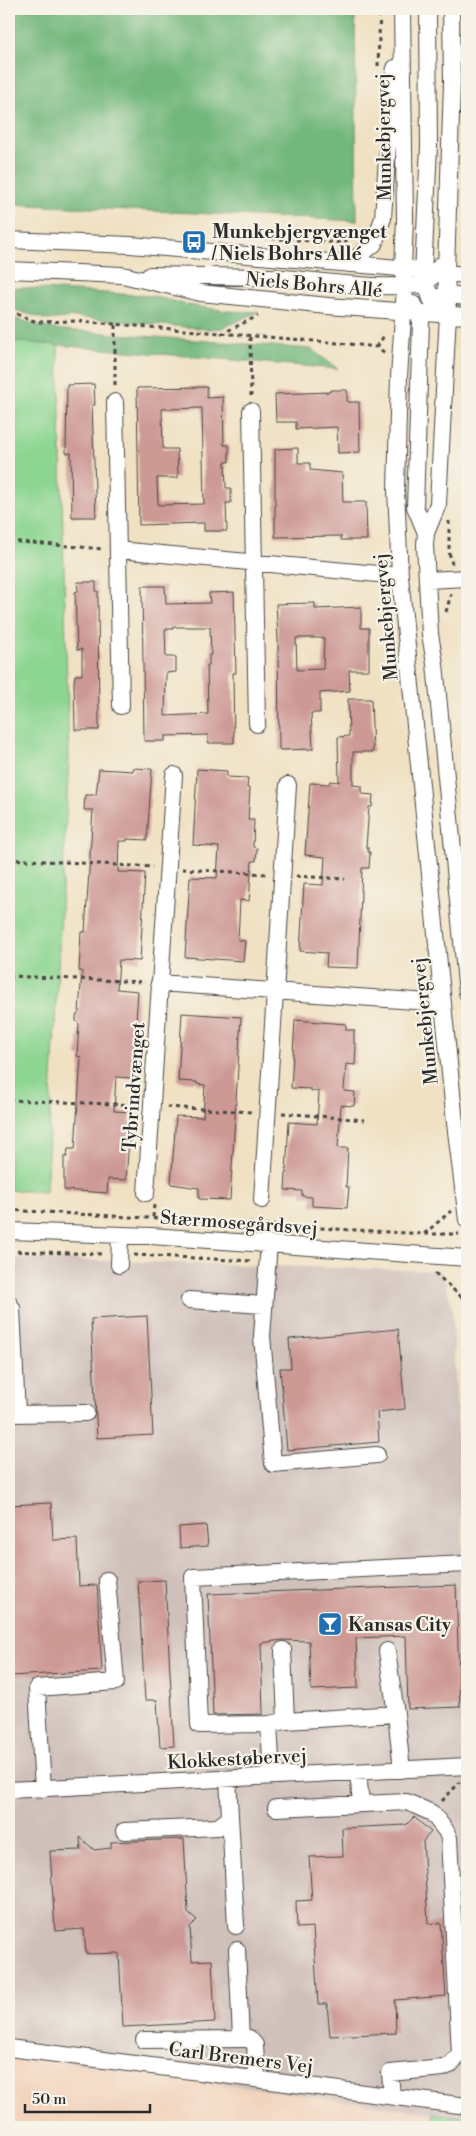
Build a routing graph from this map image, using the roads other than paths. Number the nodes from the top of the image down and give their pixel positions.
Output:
1 (402, 9) edge
2 (428, 9) edge
3 (451, 9) edge
4 (402, 42) junction
5 (9, 240) edge
6 (350, 264) junction
7 (377, 266) junction
8 (403, 269) junction
9 (9, 270) edge
10 (122, 275) junction
11 (435, 276) junction
12 (467, 276) edge
13 (405, 287) junction
14 (447, 295) junction
15 (467, 296) edge
16 (410, 312) junction
17 (448, 314) junction
18 (467, 316) edge
19 (115, 402) road end
20 (251, 411) road end
21 (426, 533) junction
22 (118, 550) junction
23 (254, 563) junction
24 (400, 576) junction
25 (467, 578) edge
26 (427, 580) junction
27 (121, 706) dead end
28 (257, 724) dead end
29 (174, 775) dead end
30 (288, 785) dead end
31 (159, 983) junction
32 (275, 991) junction
33 (467, 993) edge
34 (443, 1003) junction
35 (146, 1193) dead end
36 (262, 1200) dead end
37 (467, 1215) edge
38 (9, 1231) edge
39 (120, 1235) junction
40 (269, 1243) junction
41 (467, 1258) edge
42 (119, 1260) road end
43 (189, 1300) dead end
44 (9, 1302) edge
45 (264, 1305) junction
46 (86, 1412) dead end
47 (13, 1414) edge
48 (377, 1455) dead end
49 (467, 1564) edge
50 (107, 1580) dead end
51 (283, 1650) dead end
52 (387, 1652) dead end
53 (396, 1714) junction
54 (286, 1721) junction
55 (269, 1724) junction
56 (402, 1770) junction
57 (358, 1772) junction
58 (464, 1773) edge
59 (272, 1776) junction
60 (228, 1779) junction
61 (43, 1789) junction
62 (9, 1790) edge
63 (361, 1803) junction
64 (276, 1808) dead end
65 (230, 1818) junction
66 (124, 1831) dead end
67 (236, 1926) dead end
68 (237, 1950) dead end
69 (241, 2039) junction
70 (144, 2040) dead end
71 (9, 2048) edge
72 (256, 2079) junction
73 (392, 2096) junction
74 (467, 2106) edge

1 - 4 street, Munkebjergvej
2 - 11 street
3 - 11 street
4 - 6 street
4 - 8 street, Munkebjergvej
5 - 6 street, Niels Bohrs Allé
6 - 7 street, Niels Bohrs Allé
7 - 8 street, Niels Bohrs Allé
7 - 13 street
8 - 11 street, Niels Bohrs Allé
8 - 13 street, Munkebjergvej
9 - 10 street, Niels Bohrs Allé
10 - 13 street
10 - 16 street, Niels Bohrs Allé
11 - 12 street, Niels Bohrs Allé
11 - 13 street
11 - 14 street
11 - 14 street
11 - 16 street
11 - 17 street
13 - 16 street
14 - 15 street
14 - 17 street
16 - 17 street, Niels Bohrs Allé
16 - 21 street
16 - 24 street, Munkebjergvej
17 - 18 street, Niels Bohrs Allé
17 - 21 street
19 - 22 street
20 - 23 street
21 - 26 street
22 - 23 street
22 - 27 street
23 - 24 street
23 - 28 street
24 - 34 street, Munkebjergvej
25 - 26 street
26 - 33 street
29 - 31 street, Tybrindvænget
30 - 32 street
31 - 32 street
31 - 35 street, Tybrindvænget
32 - 34 street
32 - 36 street
34 - 37 street, Munkebjergvej
38 - 39 street, Stærmosegårdsvej
39 - 40 street, Stærmosegårdsvej
39 - 42 street
40 - 41 street, Stærmosegårdsvej
40 - 45 street
43 - 45 street
44 - 47 street
45 - 48 street
46 - 47 street
49 - 55 street
50 - 61 street
51 - 54 street
52 - 53 street
53 - 54 street
53 - 56 street
54 - 55 street
55 - 59 street
56 - 57 street, Klokkestøbervej
56 - 58 street, Klokkestøbervej
57 - 59 street, Klokkestøbervej
57 - 63 street
59 - 60 street, Klokkestøbervej
60 - 61 street, Klokkestøbervej
60 - 65 street
61 - 62 street, Klokkestøbervej
63 - 64 street
63 - 73 street
65 - 66 street
65 - 67 street
68 - 69 street
69 - 70 street
69 - 72 street
71 - 72 street, Carl Bremers Vej
72 - 73 street, Carl Bremers Vej
73 - 74 street, Carl Bremers Vej

